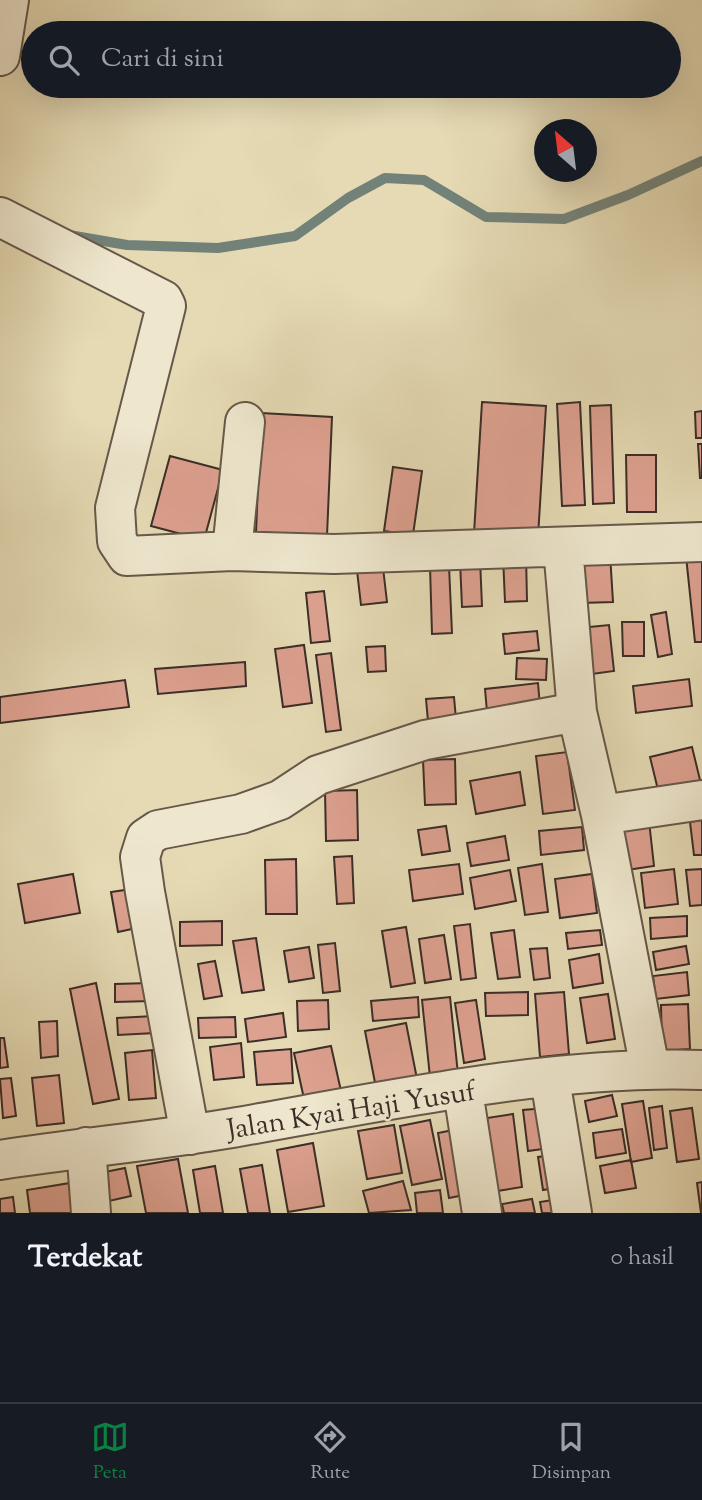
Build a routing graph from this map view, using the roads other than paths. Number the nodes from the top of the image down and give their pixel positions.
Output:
1 (9, 0) edge
2 (0, 56) edge
3 (0, 217) edge
4 (245, 422) dead end
5 (702, 542) edge
6 (563, 547) junction
7 (232, 551) junction
8 (577, 712) junction
9 (702, 800) edge
10 (601, 815) junction
11 (650, 1069) junction
12 (702, 1070) edge
13 (550, 1079) junction
14 (463, 1091) junction
15 (190, 1135) junction
16 (86, 1147) junction
17 (0, 1160) edge
18 (91, 1213) edge
19 (482, 1213) edge
20 (572, 1213) edge

1 - 2 street
3 - 7 street
4 - 7 street
5 - 6 street
6 - 7 street
6 - 8 street
8 - 10 street
8 - 15 street
9 - 10 street
10 - 11 street
11 - 12 street, Jalan Kyai Haji Yusuf
11 - 13 street, Jalan Kyai Haji Yusuf
13 - 14 street, Jalan Kyai Haji Yusuf
13 - 20 street
14 - 15 street, Jalan Kyai Haji Yusuf
14 - 19 street
15 - 16 street, Jalan Kyai Haji Yusuf
16 - 17 street, Jalan Kyai Haji Yusuf
16 - 18 street

